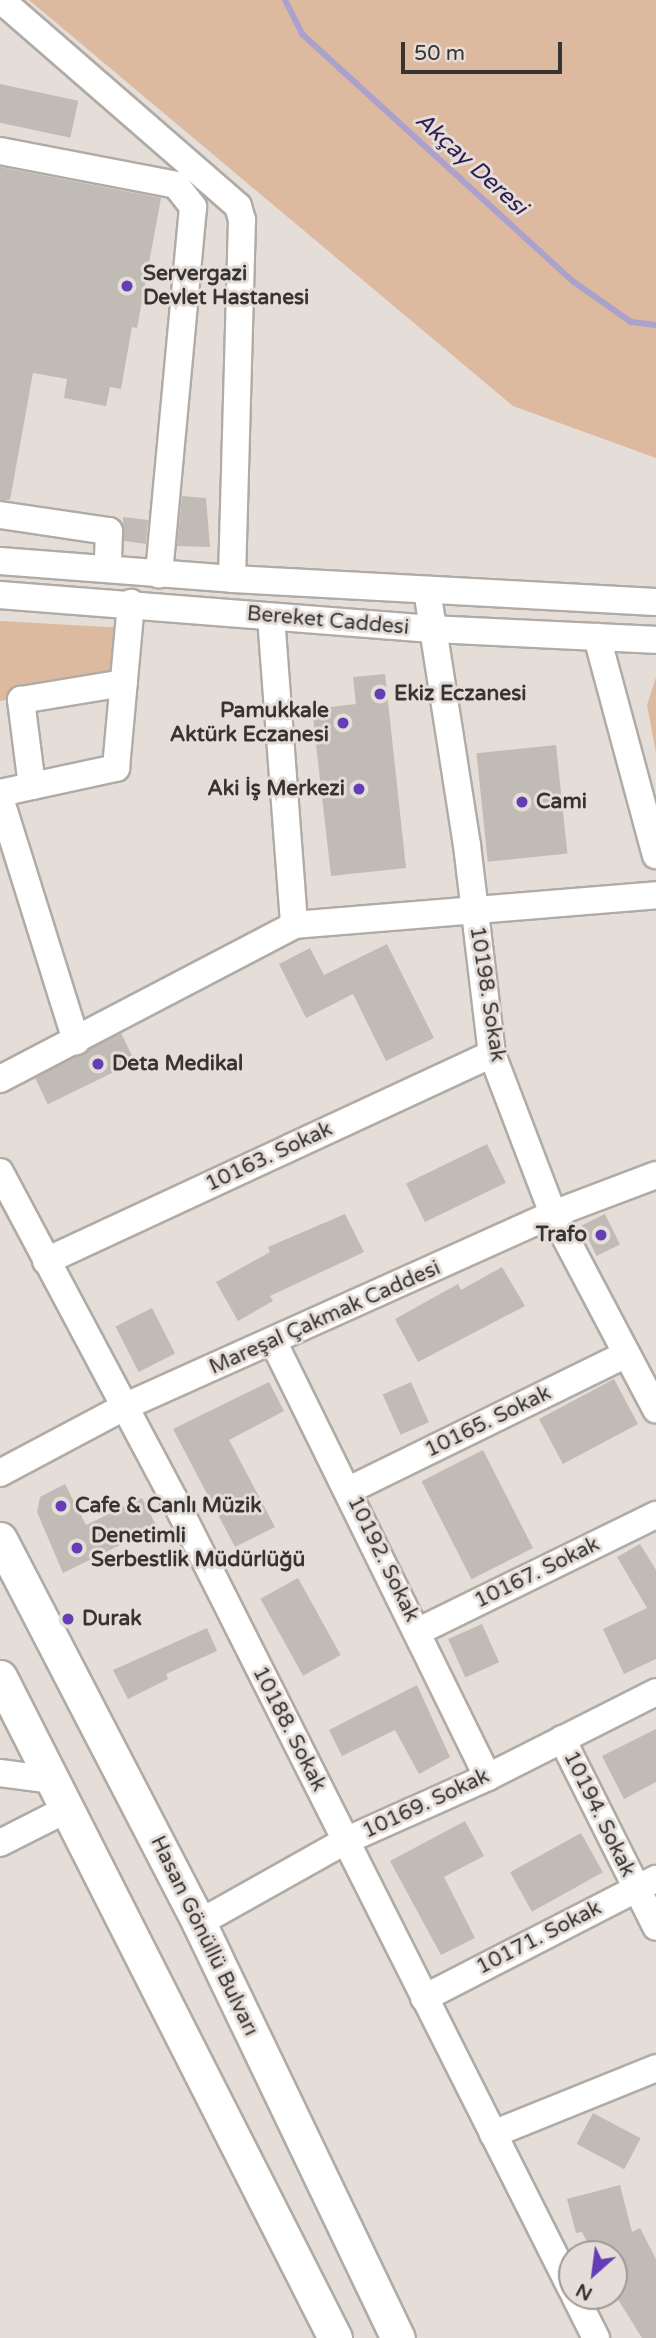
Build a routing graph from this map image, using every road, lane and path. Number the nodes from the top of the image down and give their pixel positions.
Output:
1 (1, 0) edge
2 (0, 151) edge
3 (0, 514) edge
4 (0, 561) edge
5 (108, 569) junction
6 (159, 574) junction
7 (232, 579) junction
8 (427, 590) junction
9 (0, 595) edge
10 (656, 602) edge
11 (131, 603) junction
12 (271, 617) junction
13 (432, 629) junction
14 (597, 638) junction
15 (656, 640) edge
16 (124, 683) junction
17 (32, 786) junction
18 (0, 795) edge
19 (656, 855) edge
20 (656, 895) edge
21 (474, 910) junction
22 (294, 925) junction
23 (76, 1041) junction
24 (492, 1054) junction
25 (0, 1079) edge
26 (0, 1172) edge
27 (656, 1175) edge
28 (553, 1214) junction
29 (46, 1261) junction
30 (274, 1343) junction
31 (627, 1354) junction
32 (126, 1406) junction
33 (656, 1409) edge
34 (0, 1473) edge
35 (349, 1490) junction
36 (656, 1515) edge
37 (0, 1539) edge
38 (419, 1631) junction
39 (0, 1677) edge
40 (656, 1692) edge
41 (562, 1738) junction
42 (0, 1773) edge
43 (488, 1777) junction
44 (52, 1780) junction
45 (67, 1810) junction
46 (345, 1841) junction
47 (0, 1843) edge
48 (646, 1884) edge
49 (199, 1923) junction
50 (656, 1927) edge
51 (424, 1998) junction
52 (656, 2068) edge
53 (493, 2134) junction
54 (558, 2262) edge
55 (582, 2310) edge
56 (335, 2338) edge
57 (398, 2338) edge
58 (596, 2338) edge

1 - 7 street
2 - 6 street
3 - 5 street
4 - 5 street, Bereket Caddesi
5 - 6 street, Bereket Caddesi
6 - 7 street, Bereket Caddesi
7 - 8 street, Bereket Caddesi
8 - 10 street, Bereket Caddesi
8 - 13 street, 10198. Sokak
9 - 11 street, Bereket Caddesi
11 - 12 street, Bereket Caddesi
11 - 16 street
12 - 13 street, Bereket Caddesi
12 - 22 street
13 - 14 street, Bereket Caddesi
13 - 21 street, 10198. Sokak
14 - 15 street, Bereket Caddesi
14 - 19 street
16 - 17 street
16 - 17 street
17 - 18 street
18 - 23 street
20 - 21 street
21 - 22 street
21 - 24 street, 10198. Sokak
22 - 23 street
23 - 25 street
24 - 28 street, 10198. Sokak
24 - 29 street, 10163. Sokak
26 - 29 street, 10188. Sokak
27 - 28 street, Mareşal Çakmak Caddesi
28 - 30 street, Mareşal Çakmak Caddesi
28 - 31 street, 10198. Sokak
29 - 32 street, 10188. Sokak
30 - 32 street, Mareşal Çakmak Caddesi
30 - 35 street, 10192. Sokak
31 - 33 street, 10198. Sokak
31 - 35 street, 10165. Sokak
32 - 34 street, Mareşal Çakmak Caddesi
32 - 46 street, 10188. Sokak
35 - 38 street, 10192. Sokak
36 - 38 street, 10167. Sokak
37 - 49 main road, Hasan Gönüllü Bulvarı
38 - 43 street, 10192. Sokak
39 - 44 main road
40 - 41 street, 10169. Sokak
41 - 43 street, 10169. Sokak
41 - 48 street, 10194. Sokak
42 - 44 street
43 - 46 street, 10169. Sokak
44 - 45 main road
45 - 47 street
45 - 56 main road
46 - 49 street, 10169. Sokak
46 - 51 street, 10188. Sokak
48 - 50 street, 10194. Sokak
48 - 51 street, 10171. Sokak
49 - 57 main road, Hasan Gönüllü Bulvarı
51 - 53 street, 10188. Sokak
52 - 53 street
53 - 54 street, 10188. Sokak
55 - 58 street

